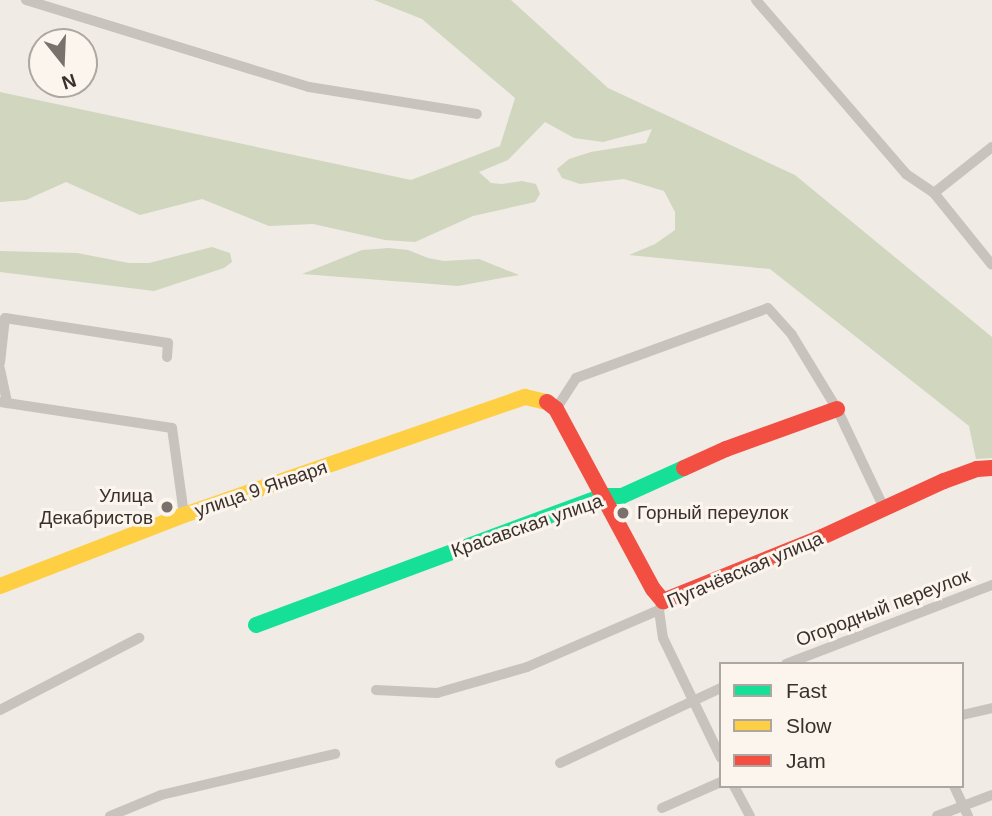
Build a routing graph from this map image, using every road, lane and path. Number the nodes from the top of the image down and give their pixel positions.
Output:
1 (26, 0) edge
2 (756, 0) edge
3 (477, 114) dead end
4 (992, 147) edge
5 (934, 193) junction
6 (992, 265) edge
7 (167, 357) dead end
8 (0, 363) edge
9 (0, 369) edge
10 (4, 403) edge
11 (556, 409) junction
12 (837, 409) junction
13 (992, 468) edge
14 (602, 496) junction
15 (884, 508) junction
16 (184, 515) junction
17 (992, 585) edge
18 (0, 586) edge
19 (661, 606) junction
20 (256, 625) dead end
21 (139, 638) dead end
22 (791, 662) edge
23 (719, 689) edge
24 (376, 690) dead end
25 (692, 699) junction
26 (992, 708) edge
27 (0, 710) edge
28 (964, 715) edge
29 (335, 754) dead end
30 (719, 754) edge
31 (561, 763) dead end
32 (719, 783) edge
33 (735, 788) edge
34 (955, 788) edge
35 (992, 795) edge
36 (662, 808) dead end
37 (966, 811) edge
38 (110, 816) edge
39 (750, 816) edge
40 (937, 816) edge

1 - 3 street
2 - 5 street
4 - 5 street
5 - 6 street
7 - 8 street
9 - 10 street
10 - 16 street
11 - 12 street
11 - 14 main road
11 - 16 main road, улица 9 Января
12 - 14 main road, Красавская улица
12 - 15 street
13 - 15 main road, Пугачёвская улица
14 - 19 main road
14 - 20 main road, Красавская улица
15 - 19 main road, Пугачёвская улица
16 - 18 main road, улица 9 Января
17 - 22 street, Огородный переулок
19 - 24 street, Пугачёвская улица
19 - 25 street
21 - 27 street
23 - 25 street
25 - 30 street
25 - 31 street
26 - 28 street
29 - 38 street
32 - 36 street
33 - 39 street
34 - 37 street
35 - 37 street
37 - 40 street

